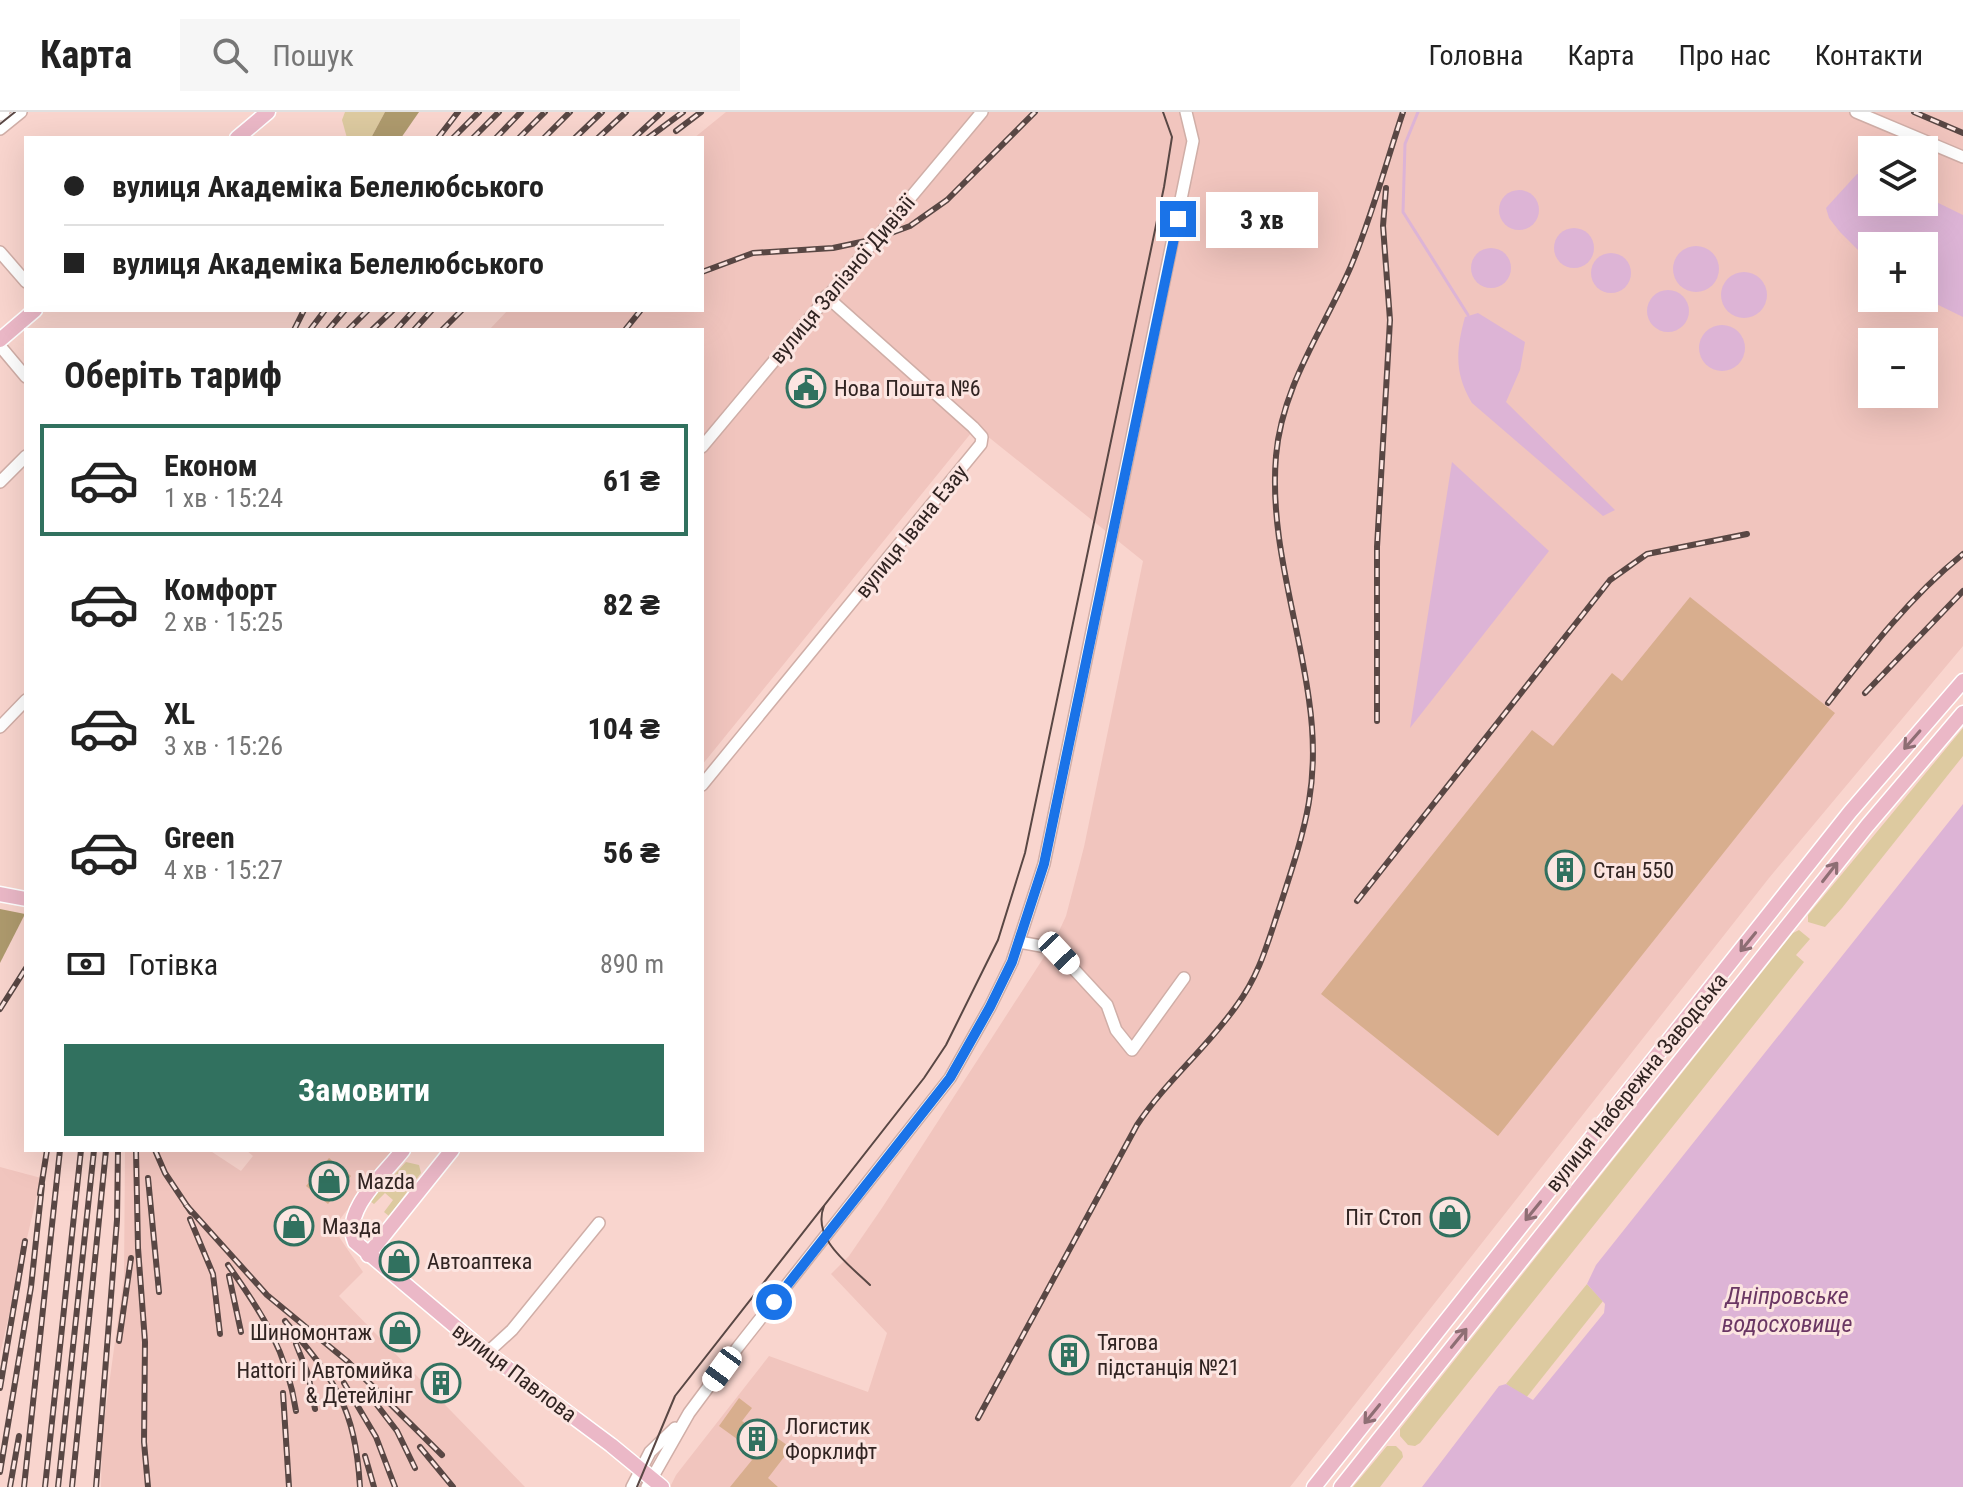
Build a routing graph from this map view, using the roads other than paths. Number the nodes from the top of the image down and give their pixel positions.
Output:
1 (21, 112) edge
2 (268, 112) edge
3 (982, 112) edge
4 (1186, 112) edge
5 (1856, 112) edge
6 (0, 129) edge
7 (239, 136) edge
8 (1963, 157) edge
9 (0, 252) edge
10 (24, 280) edge
11 (826, 296) junction
12 (33, 312) edge
13 (0, 340) edge
14 (0, 346) edge
15 (24, 375) edge
16 (704, 445) edge
17 (24, 458) edge
18 (0, 482) edge
19 (1963, 681) edge
20 (24, 702) edge
21 (1963, 713) edge
22 (0, 727) edge
23 (704, 783) edge
24 (0, 894) edge
25 (24, 899) edge
26 (1019, 942) junction
27 (1184, 978) dead end
28 (402, 1152) edge
29 (450, 1152) edge
30 (599, 1223) dead end
31 (368, 1255) junction
32 (488, 1352) junction
33 (650, 1480) edge
34 (632, 1487) edge
35 (1314, 1487) edge
36 (1341, 1487) edge

1 - 6 street
2 - 7 main road
3 - 11 street, вулиця Залізної Дивізії
4 - 26 street
5 - 8 street
9 - 10 street
11 - 16 street, вулиця Залізної Дивізії
11 - 23 street, вулиця Івана Езау
12 - 13 main road
14 - 15 street
17 - 18 street
19 -> 35 main road, вулиця Набережна Заводська
20 - 22 street
36 -> 21 main road, вулиця Набережна Заводська
24 - 25 main road
26 - 27 street
26 - 33 street
28 - 31 main road
29 - 31 main road
30 - 32 street
31 - 32 main road, вулиця Павлова
32 - 33 main road, вулиця Павлова
33 - 34 street

